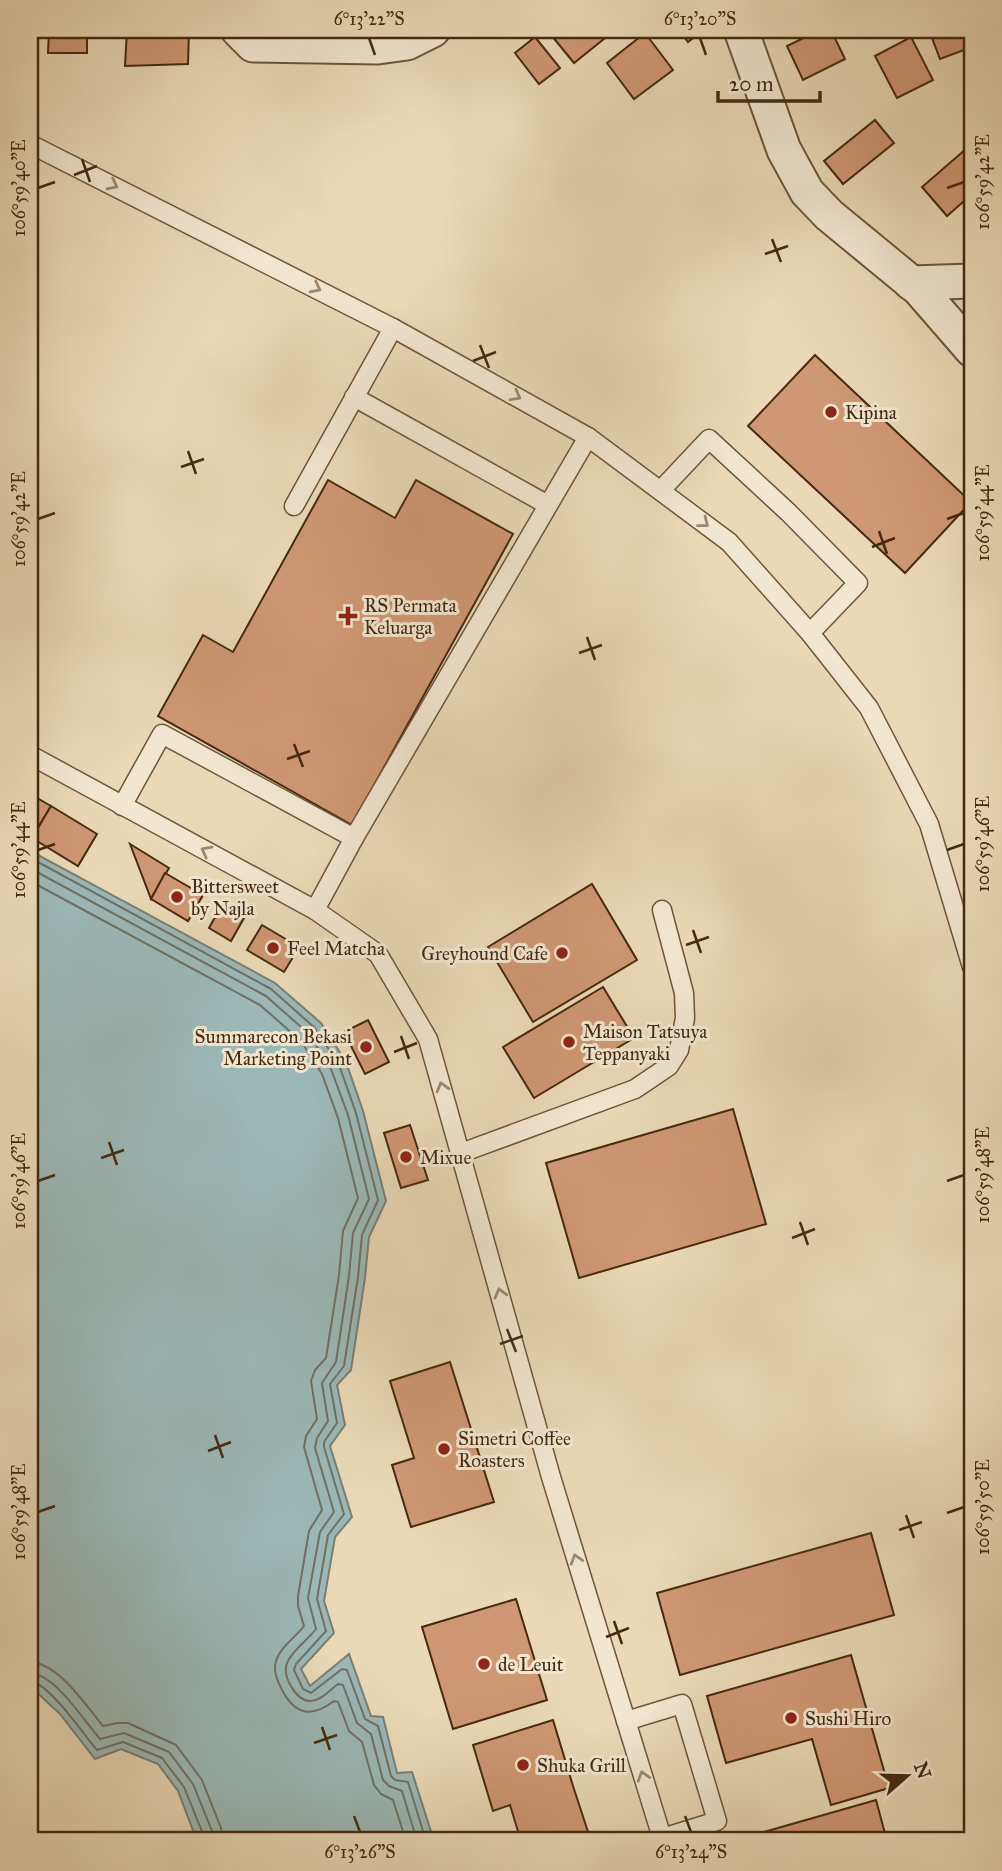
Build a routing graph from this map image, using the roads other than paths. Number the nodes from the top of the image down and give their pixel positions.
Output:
1 (238, 30) edge
2 (433, 30) edge
3 (741, 30) edge
4 (30, 144) edge
5 (972, 281) edge
6 (911, 283) junction
7 (393, 328) junction
8 (972, 350) edge
9 (354, 397) junction
10 (589, 437) junction
11 (661, 490) junction
12 (294, 506) dead end
13 (548, 506) junction
14 (810, 633) junction
15 (30, 755) edge
16 (122, 806) junction
17 (354, 838) junction
18 (315, 910) junction
19 (662, 910) dead end
20 (972, 967) edge
21 (461, 1153) junction
22 (626, 1721) junction
23 (662, 1840) edge

1 - 2 street
3 - 6 street
4 -> 7 lane
5 - 6 street
6 - 8 street
7 - 9 lane
7 -> 10 lane
9 - 12 lane
9 - 13 lane
10 - 11 lane
10 - 13 lane
11 -> 14 lane
11 - 14 lane
13 - 17 lane
14 - 20 lane
15 - 16 lane
16 - 17 lane
18 -> 16 lane
17 - 18 lane
21 -> 18 lane
19 - 21 lane
22 -> 21 lane
23 -> 22 lane
22 - 23 lane

